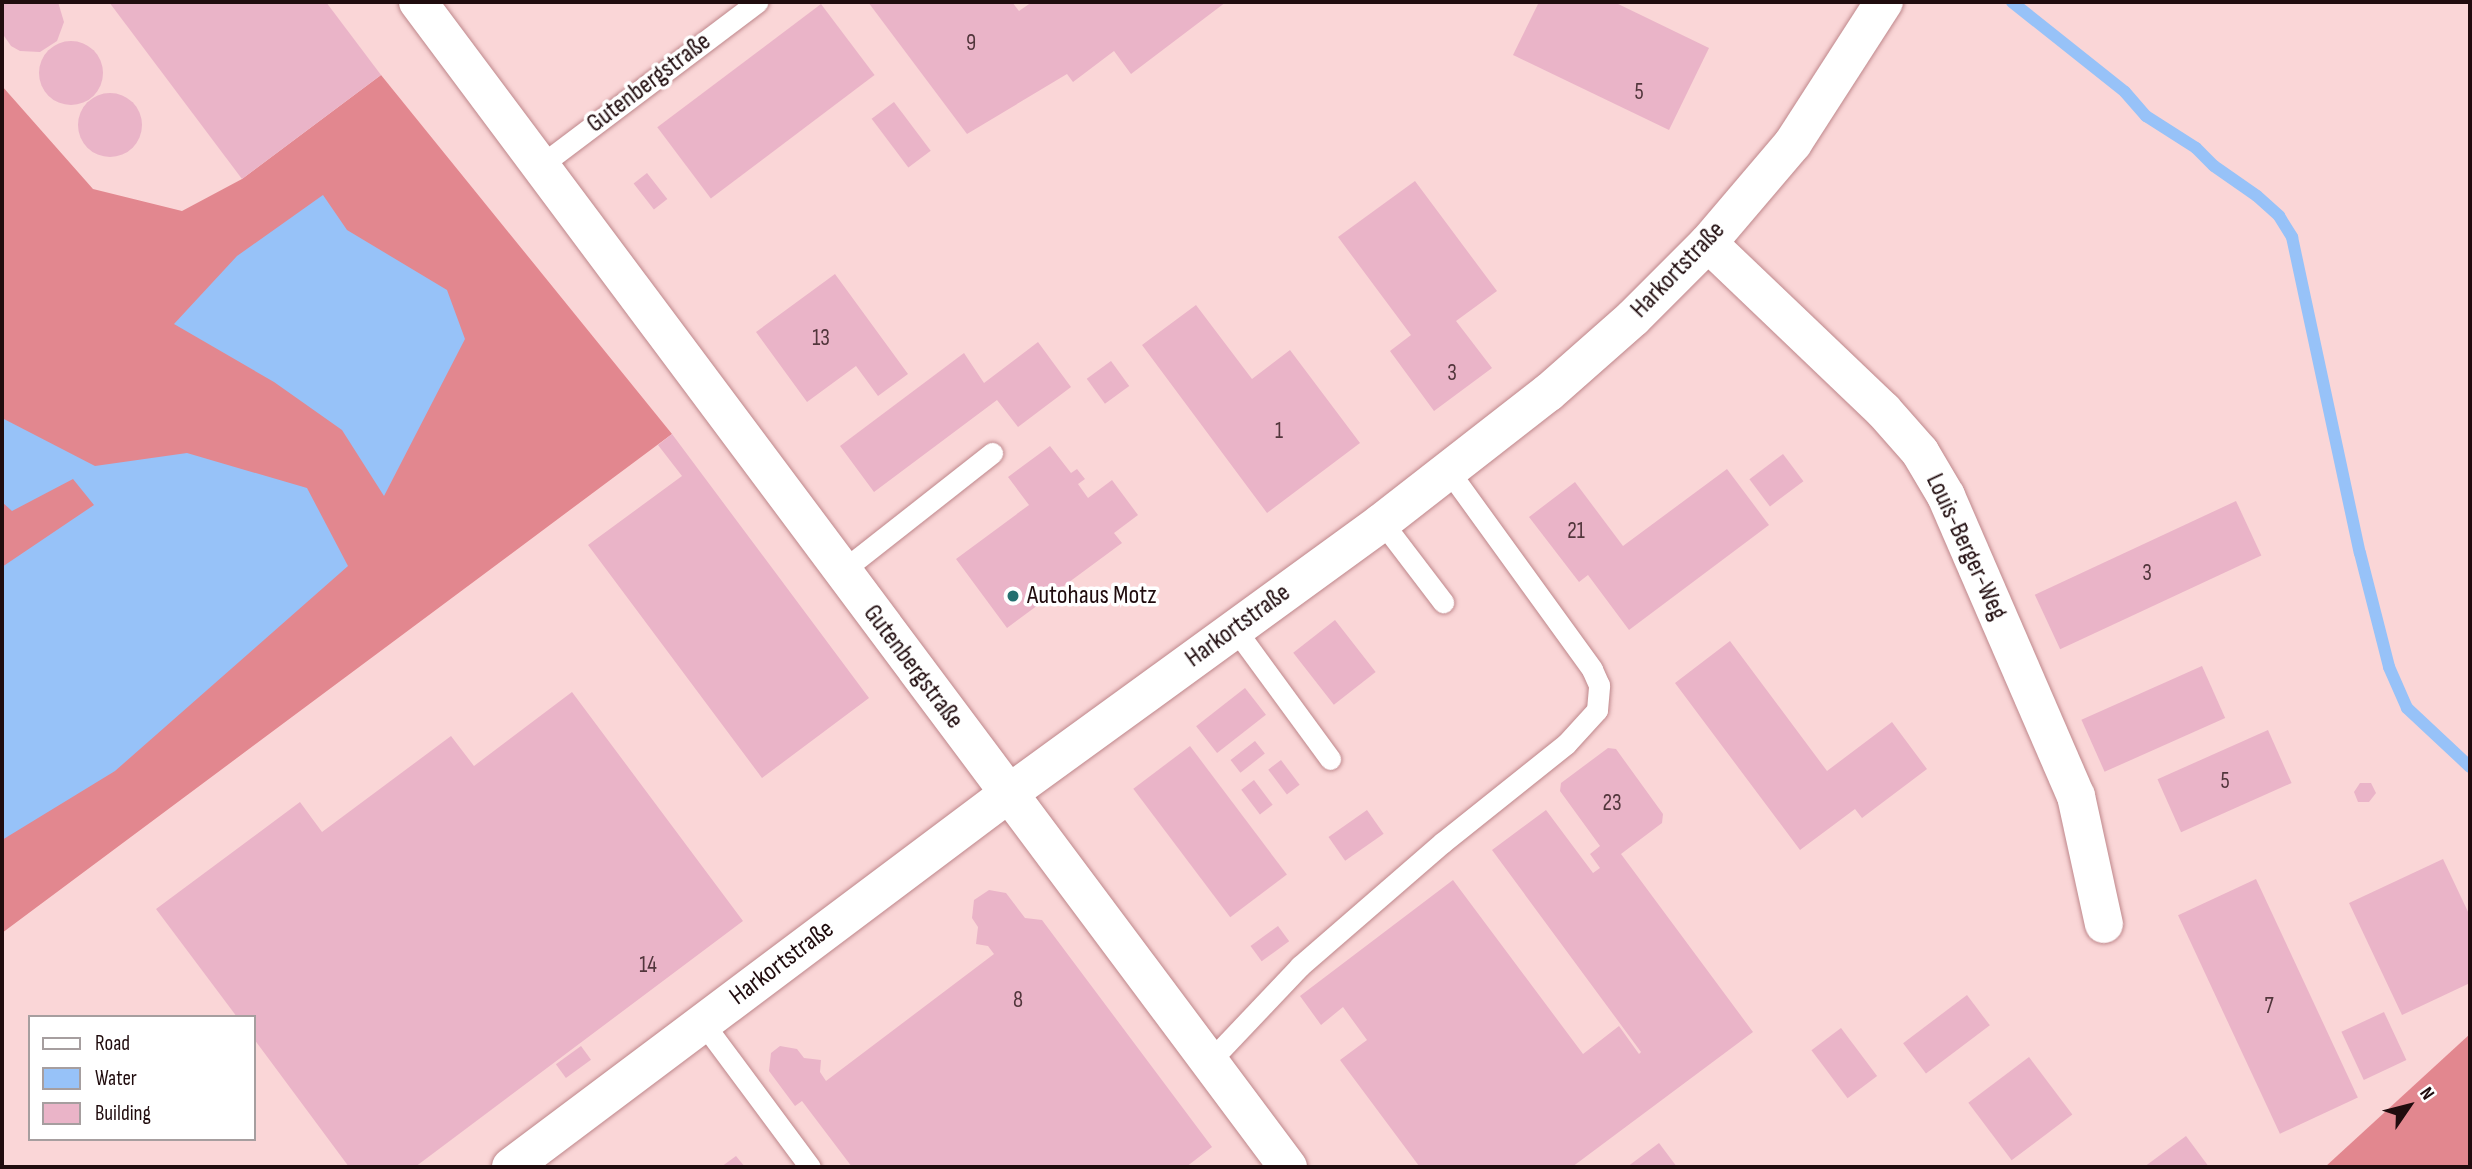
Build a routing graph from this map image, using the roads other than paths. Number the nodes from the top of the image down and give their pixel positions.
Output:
1 (418, 2) edge
2 (757, 2) edge
3 (1884, 2) edge
4 (541, 165) junction
5 (1708, 243) junction
6 (992, 453) dead end
7 (1447, 469) junction
8 (1382, 522) junction
9 (842, 571) junction
10 (1443, 602) dead end
11 (1235, 629) junction
12 (1330, 759) dead end
13 (1008, 794) junction
14 (2104, 924) dead end
15 (704, 1023) junction
16 (1209, 1062) junction
17 (511, 1167) edge
18 (810, 1167) edge
19 (1288, 1167) edge

1 - 4 street, Gutenbergstraße
2 - 4 lane, Gutenbergstraße
3 - 5 street, Harkortstraße
4 - 9 street, Gutenbergstraße
5 - 7 street, Harkortstraße
5 - 14 street, Louis-Berger-Weg
6 - 9 lane
7 - 8 street, Harkortstraße
7 - 16 lane
8 - 10 lane
8 - 11 street, Harkortstraße
9 - 13 street, Gutenbergstraße
11 - 12 lane
11 - 13 street, Harkortstraße
13 - 15 street, Harkortstraße
13 - 16 street, Gutenbergstraße
15 - 17 street, Harkortstraße
15 - 18 lane
16 - 19 street, Gutenbergstraße

